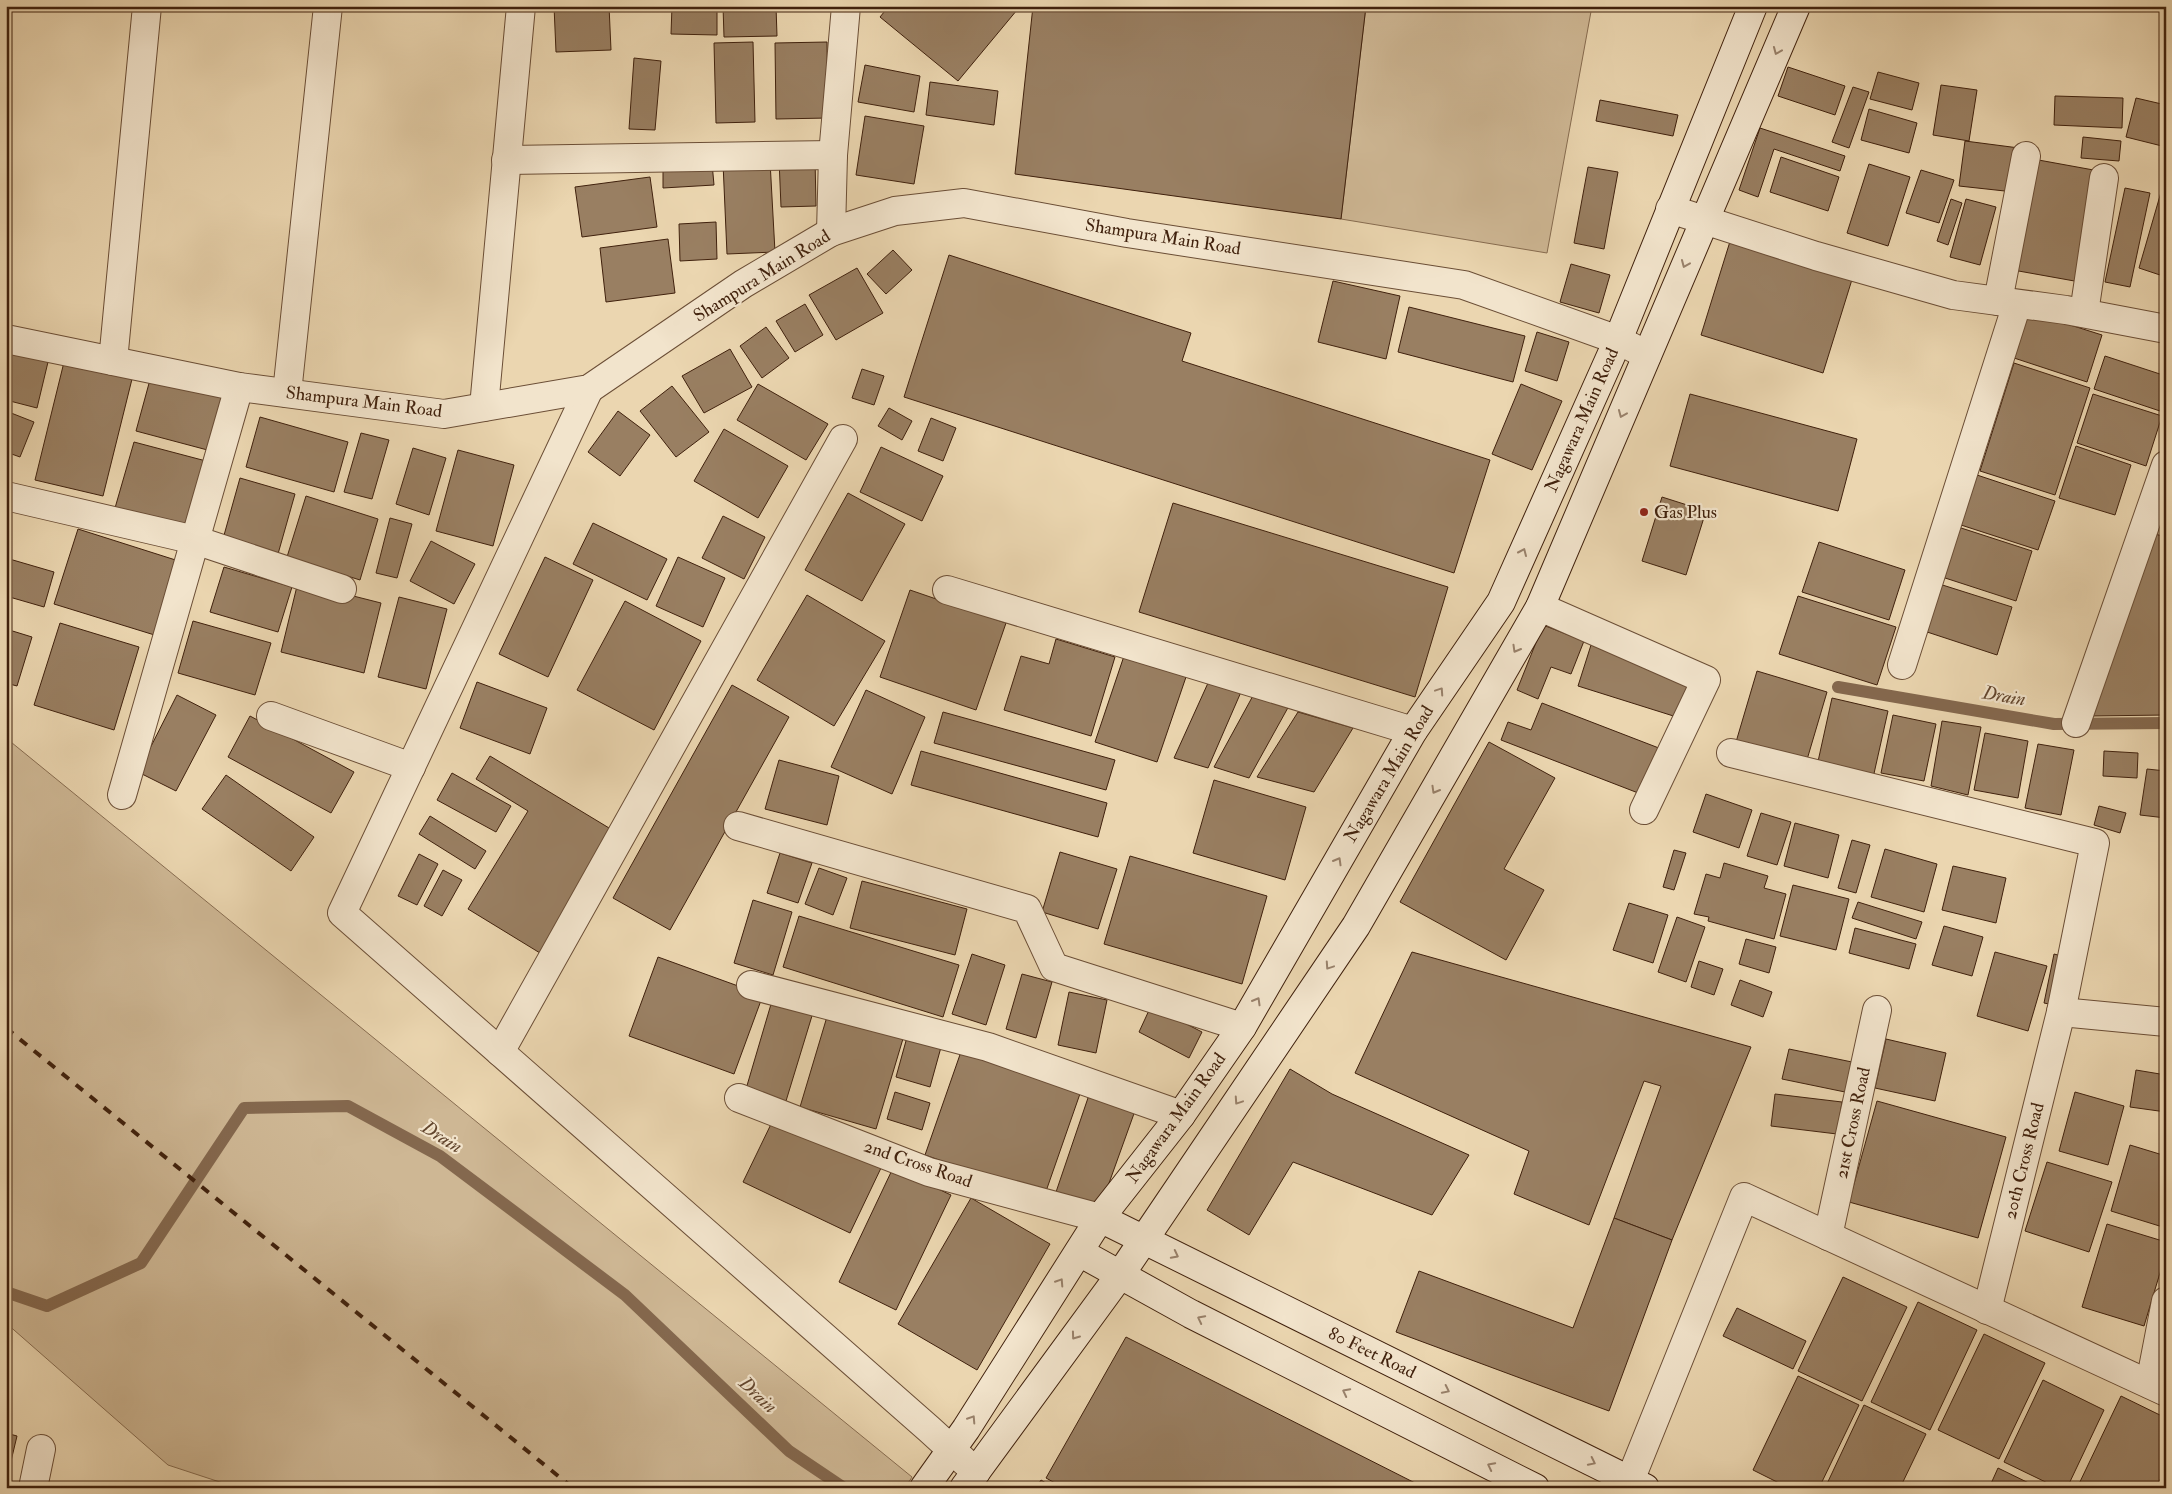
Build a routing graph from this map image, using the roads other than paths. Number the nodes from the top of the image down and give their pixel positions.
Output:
1 (146, 6) edge
2 (328, 6) edge
3 (521, 6) edge
4 (846, 6) edge
5 (1754, 6) edge
6 (1796, 6) edge
7 (833, 156) junction
8 (2026, 156) dead end
9 (506, 160) junction
10 (2104, 178) dead end
11 (1670, 209) junction
12 (1704, 220) junction
13 (830, 232) junction
14 (2008, 302) junction
15 (2084, 313) junction
16 (2166, 328) edge
17 (6, 339) edge
18 (1618, 340) junction
19 (1647, 354) junction
20 (113, 361) junction
21 (239, 387) junction
22 (589, 390) junction
23 (287, 393) junction
24 (484, 407) junction
25 (843, 439) dead end
26 (2166, 465) edge
27 (6, 496) edge
28 (195, 540) junction
29 (342, 588) dead end
30 (947, 590) dead end
31 (1540, 607) junction
32 (1902, 665) dead end
33 (272, 716) dead end
34 (2076, 723) dead end
35 (1413, 731) junction
36 (1731, 753) dead end
37 (411, 767) junction
38 (122, 795) dead end
39 (1644, 810) dead end
40 (738, 826) dead end
41 (751, 985) dead end
42 (1877, 1010) dead end
43 (2061, 1012) junction
44 (2166, 1022) edge
45 (1242, 1027) junction
46 (500, 1052) junction
47 (739, 1098) dead end
48 (1181, 1115) junction
49 (1100, 1218) junction
50 (1828, 1236) junction
51 (1144, 1240) junction
52 (1079, 1252) junction
53 (1120, 1275) junction
54 (2166, 1301) edge
55 (1987, 1310) junction
56 (2158, 1388) edge
57 (41, 1449) dead end
58 (952, 1449) junction
59 (970, 1480) edge
60 (1634, 1485) edge
61 (32, 1488) edge
62 (924, 1488) edge
63 (1535, 1488) edge

1 - 20 street
2 - 23 street
3 - 9 street
4 - 7 street
5 - 11 street, Nagawara Main Road
6 -> 12 street
7 - 9 street
7 - 13 street
8 - 14 street
9 - 24 street
10 - 15 street
11 - 12 street
11 - 18 street, Nagawara Main Road
12 - 14 street
12 -> 19 street
13 - 18 street, Shampura Main Road
13 - 22 street, Shampura Main Road
14 - 15 street
14 - 32 street
15 - 16 street
17 - 20 street, Shampura Main Road
18 - 19 street, Shampura Main Road
35 -> 18 street, Nagawara Main Road
19 -> 31 street
20 - 21 street, Shampura Main Road
21 - 23 street, Shampura Main Road
21 - 28 street
22 - 24 street, Shampura Main Road
22 - 37 street
23 - 24 street, Shampura Main Road
25 - 46 street
26 - 34 street
27 - 28 street
28 - 29 street
28 - 38 street
30 - 35 street
31 - 39 street
31 -> 51 street
33 - 37 street
45 -> 35 street, Nagawara Main Road
36 - 43 street, 20th Cross Road
37 - 46 street
40 - 45 street
41 - 48 street
42 - 50 street, 21st Cross Road
43 - 44 street
43 - 55 street, 20th Cross Road
45 - 48 street, Nagawara Main Road
46 - 58 street
47 - 49 street, 2nd Cross Road
48 - 49 street, Nagawara Main Road
49 - 51 street, 80 Feet Road
49 - 52 street, Nagawara Main Road
50 - 55 street
50 - 60 street
51 - 53 street
51 -> 60 street, 80 Feet Road
52 - 53 street
58 -> 52 street, Nagawara Main Road
53 -> 59 street
63 -> 53 street
54 - 56 street
55 - 56 street
57 - 61 street
58 - 59 street
58 - 62 street, Nagawara Main Road

